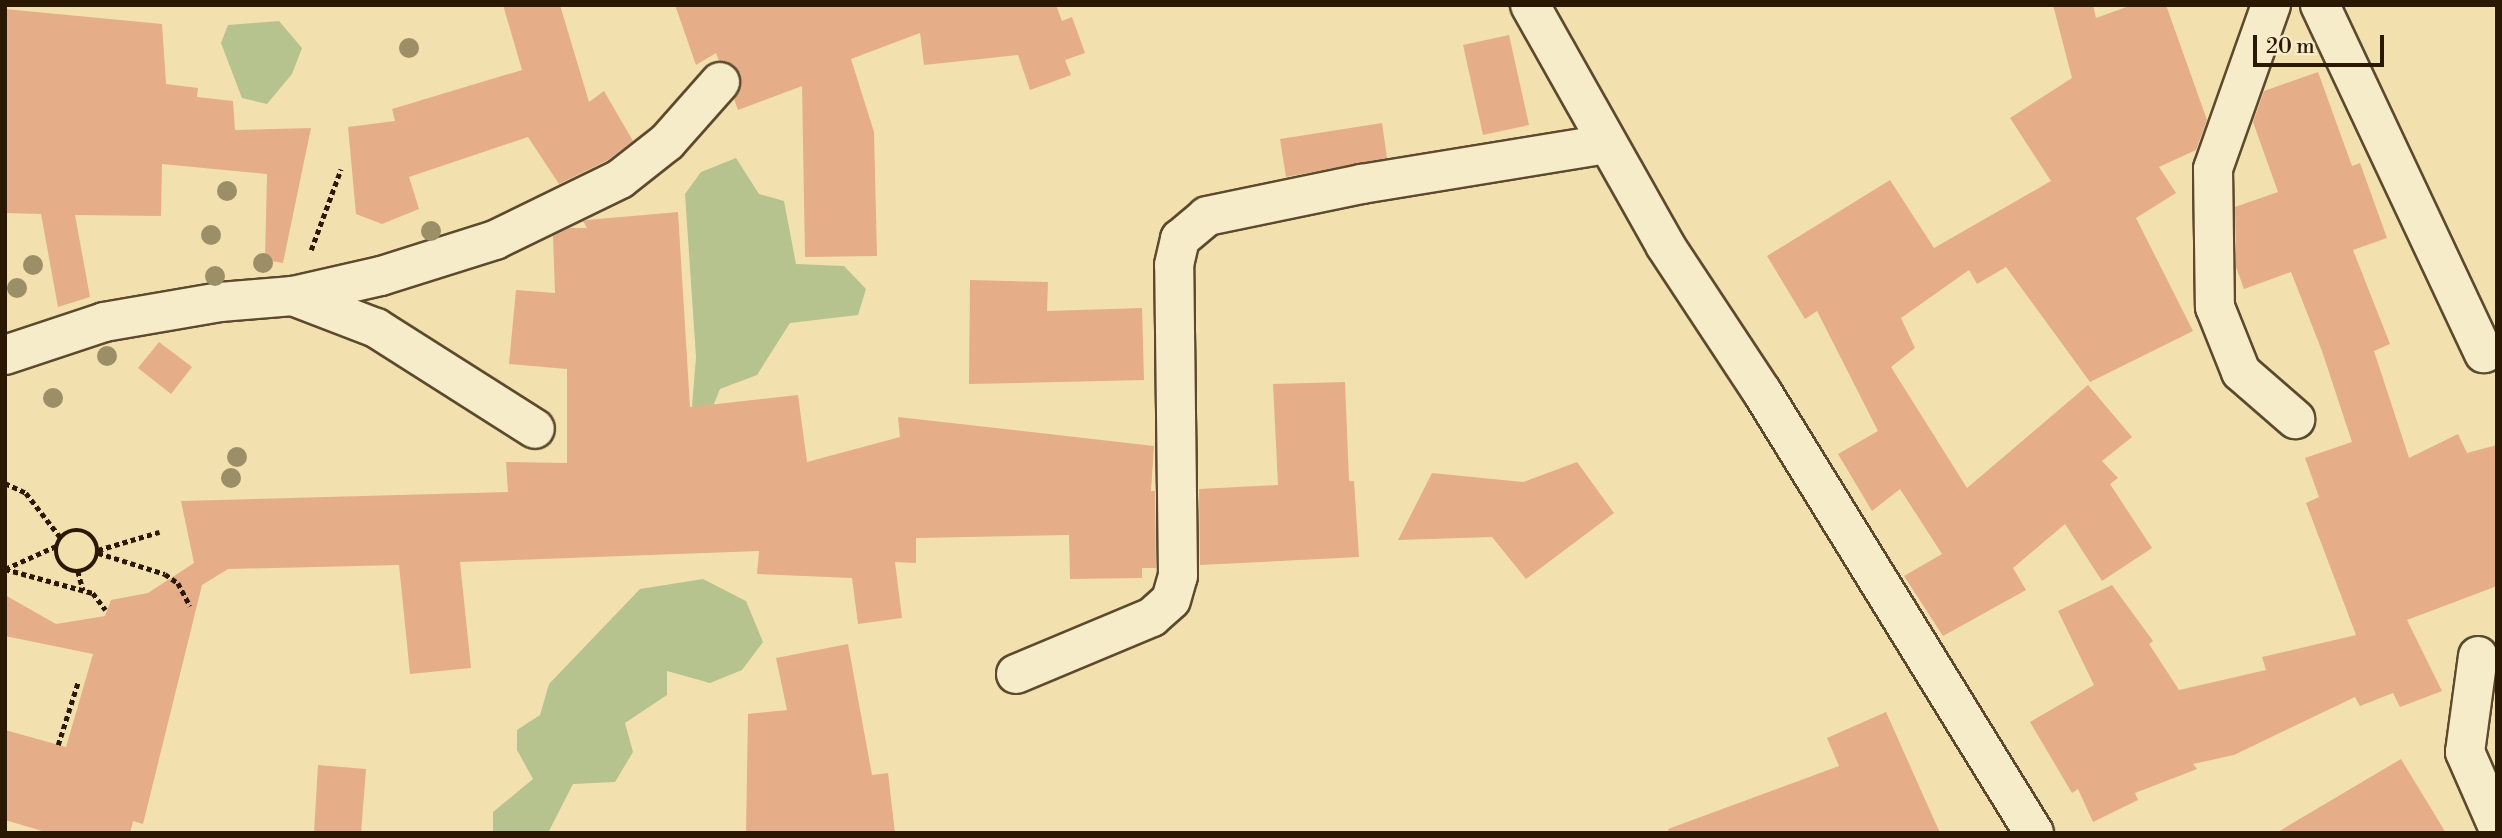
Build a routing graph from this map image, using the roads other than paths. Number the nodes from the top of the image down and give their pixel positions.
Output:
1 (1530, 5) edge
2 (2271, 5) edge
3 (2319, 5) edge
4 (720, 82) dead end
5 (1605, 144) junction
6 (293, 296) junction
7 (2484, 353) dead end
8 (5, 355) edge
9 (2295, 419) dead end
10 (535, 429) dead end
11 (2479, 656) dead end
12 (1016, 674) dead end
13 (2497, 825) edge
14 (2034, 833) edge

1 - 5 street
2 - 9 street
3 - 7 street
4 - 6 street
5 - 12 street
5 - 14 street
6 - 8 street
6 - 10 street
11 - 13 street

